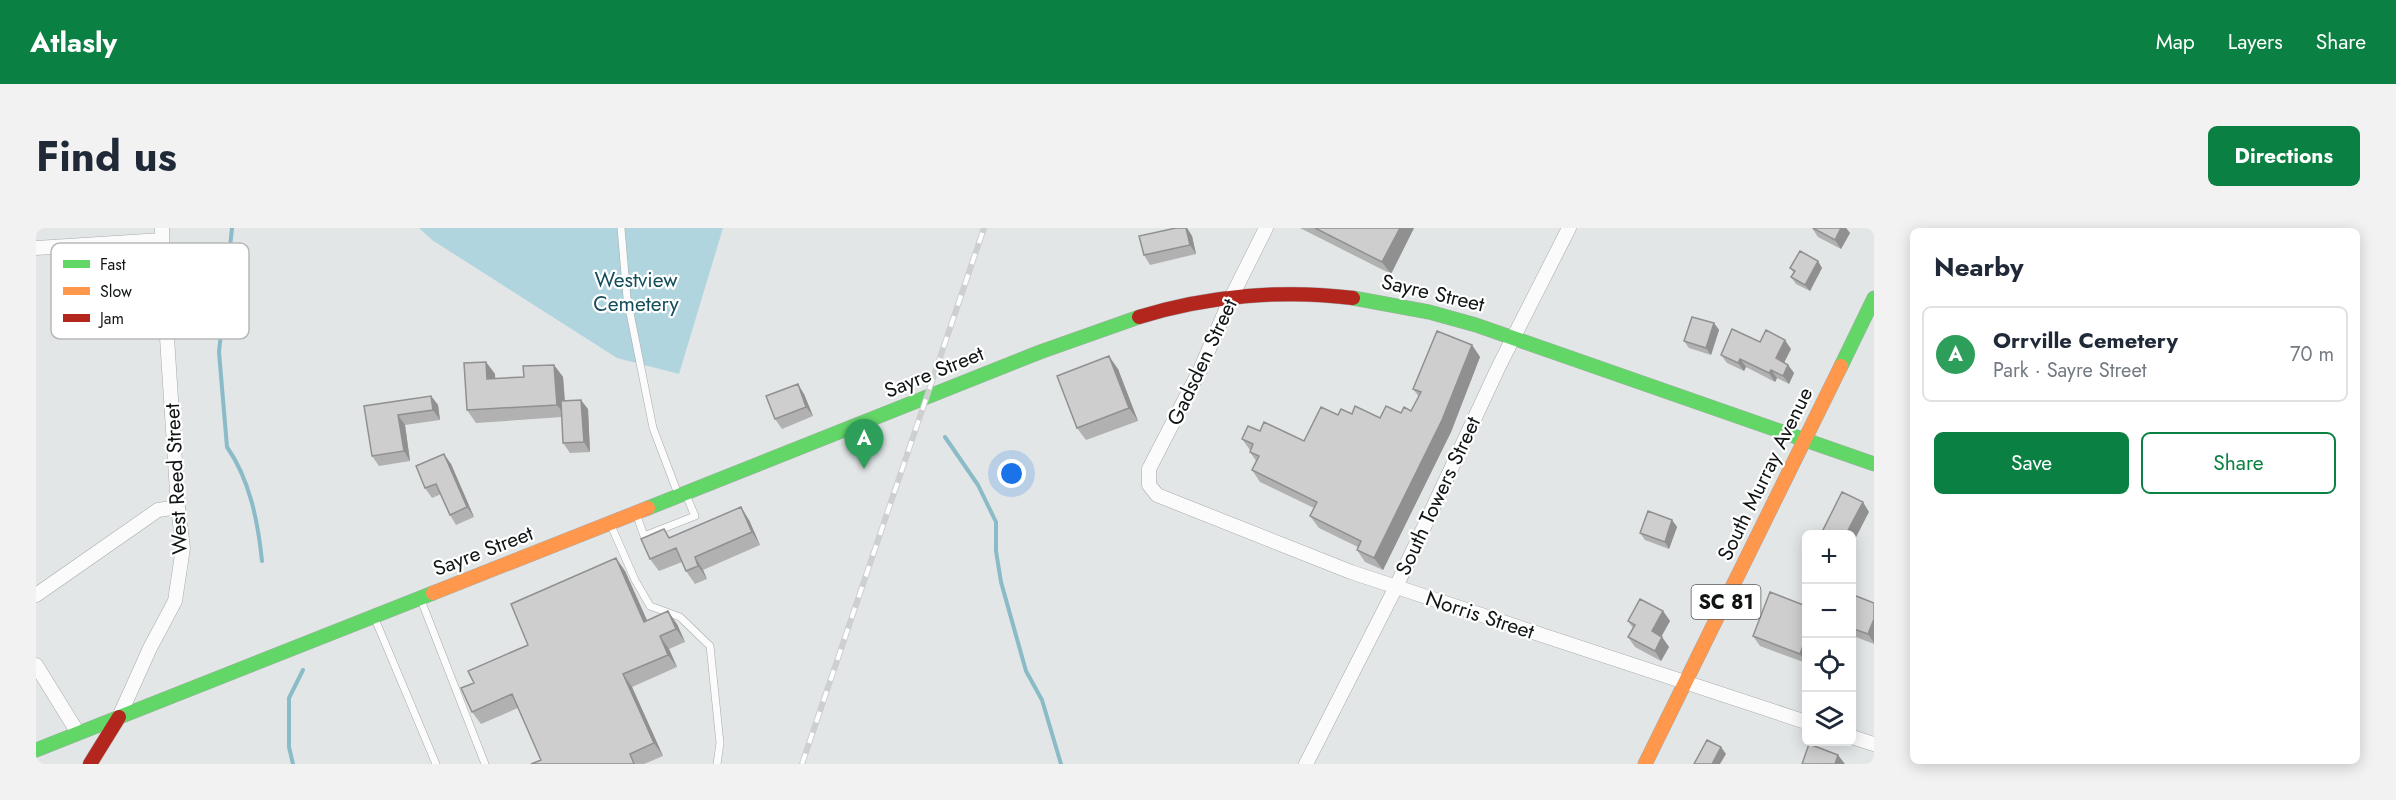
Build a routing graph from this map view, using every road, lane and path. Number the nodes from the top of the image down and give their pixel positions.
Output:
1 (621, 228) edge
2 (1266, 228) edge
3 (1569, 228) edge
4 (162, 234) edge
5 (81, 243) edge
6 (51, 246) edge
7 (36, 248) edge
8 (1231, 298) junction
9 (1874, 298) edge
10 (1515, 336) junction
11 (168, 339) edge
12 (1806, 439) junction
13 (1874, 464) edge
14 (682, 495) junction
15 (1157, 495) joint
16 (178, 507) junction
17 (636, 513) junction
18 (610, 524) junction
19 (1396, 587) junction
20 (36, 595) edge
21 (421, 598) junction
22 (374, 616) junction
23 (36, 664) edge
24 (1685, 683) junction
25 (119, 717) junction
26 (1802, 721) edge
27 (78, 733) junction
28 (1856, 739) edge
29 (1874, 744) edge
30 (36, 750) edge
31 (90, 764) edge
32 (436, 764) edge
33 (485, 764) edge
34 (717, 764) edge
35 (1306, 764) edge
36 (1645, 764) edge

1 - 14 lane
2 - 8 street, Gadsden Street
3 - 10 street, South Towers Street
4 - 5 street
6 - 7 street
8 - 10 main road, Sayre Street
8 - 14 main road, Sayre Street
8 - 15 street, Gadsden Street
9 - 12 main road, South Murray Avenue
10 - 12 main road, Sayre Street
10 - 19 street, South Towers Street
11 - 16 street, West Reed Street
12 - 13 main road, Sayre Street
12 - 24 main road, South Murray Avenue / SC 81
14 - 17 main road, Sayre Street
14 - 17 lane
15 - 19 street, Norris Street
16 - 20 street
16 - 25 street, West Reed Street
17 - 18 main road, Sayre Street
18 - 21 main road, Sayre Street
18 - 34 lane
19 - 24 street, Norris Street
19 - 35 street, South Towers Street
21 - 22 main road, Sayre Street
21 - 33 lane
22 - 25 main road, Sayre Street
22 - 32 lane
23 - 27 street
24 - 26 street, Norris Street
24 - 36 main road, South Murray Avenue / SC 81
25 - 27 main road, Sayre Street
25 - 31 main road
27 - 30 main road, Sayre Street
28 - 29 street

